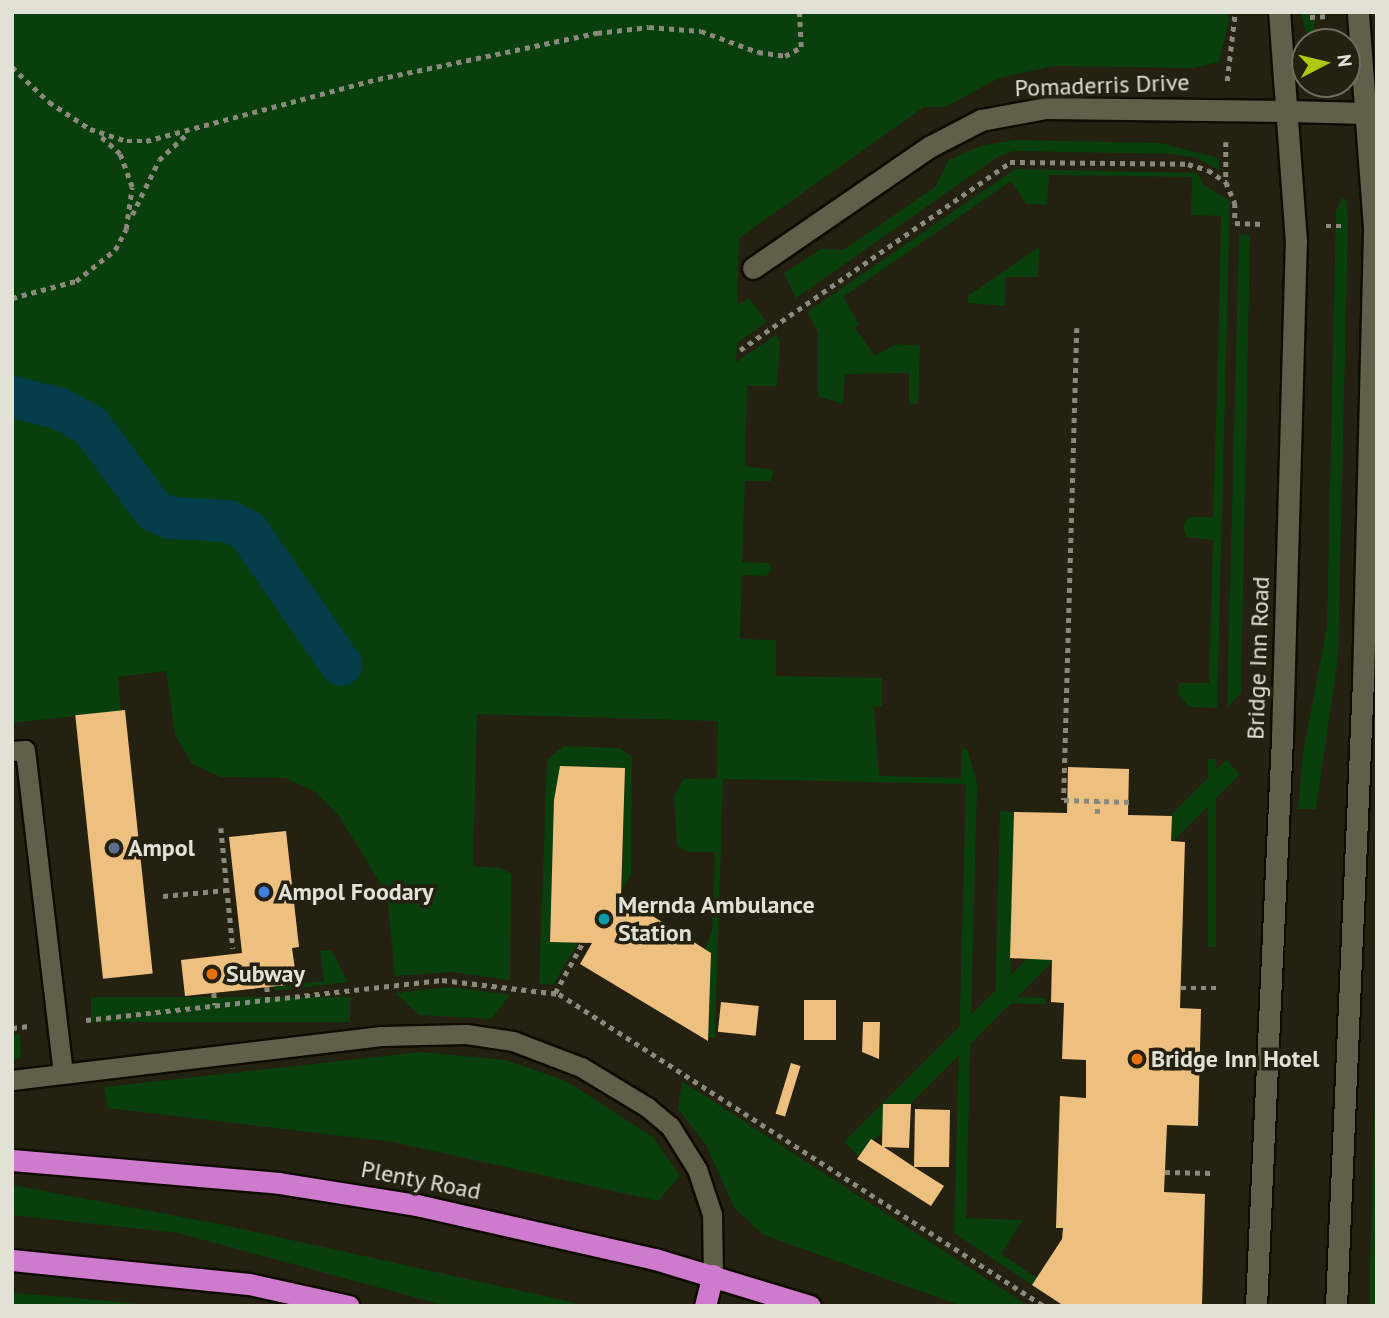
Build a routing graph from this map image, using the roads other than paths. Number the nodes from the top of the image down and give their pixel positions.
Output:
1 (1279, 12) edge
2 (1358, 12) edge
3 (1289, 111) junction
4 (1371, 114) edge
5 (753, 268) dead end
6 (12, 751) edge
7 (63, 1072) junction
8 (12, 1080) edge
9 (12, 1160) edge
10 (12, 1260) edge
11 (713, 1275) junction
12 (349, 1306) edge
13 (705, 1306) edge
14 (810, 1306) edge
15 (1256, 1306) edge
16 (1336, 1306) edge

1 - 3 main road, Bridge Inn Road
2 - 4 main road
3 - 4 main road, Pomaderris Drive
3 - 5 main road, Pomaderris Drive
3 - 15 main road, Bridge Inn Road
4 - 16 main road
6 - 7 lane
7 - 8 lane
7 - 11 lane
9 - 11 highway, Plenty Road
10 - 12 highway
11 - 13 highway
11 - 14 highway, Plenty Road

